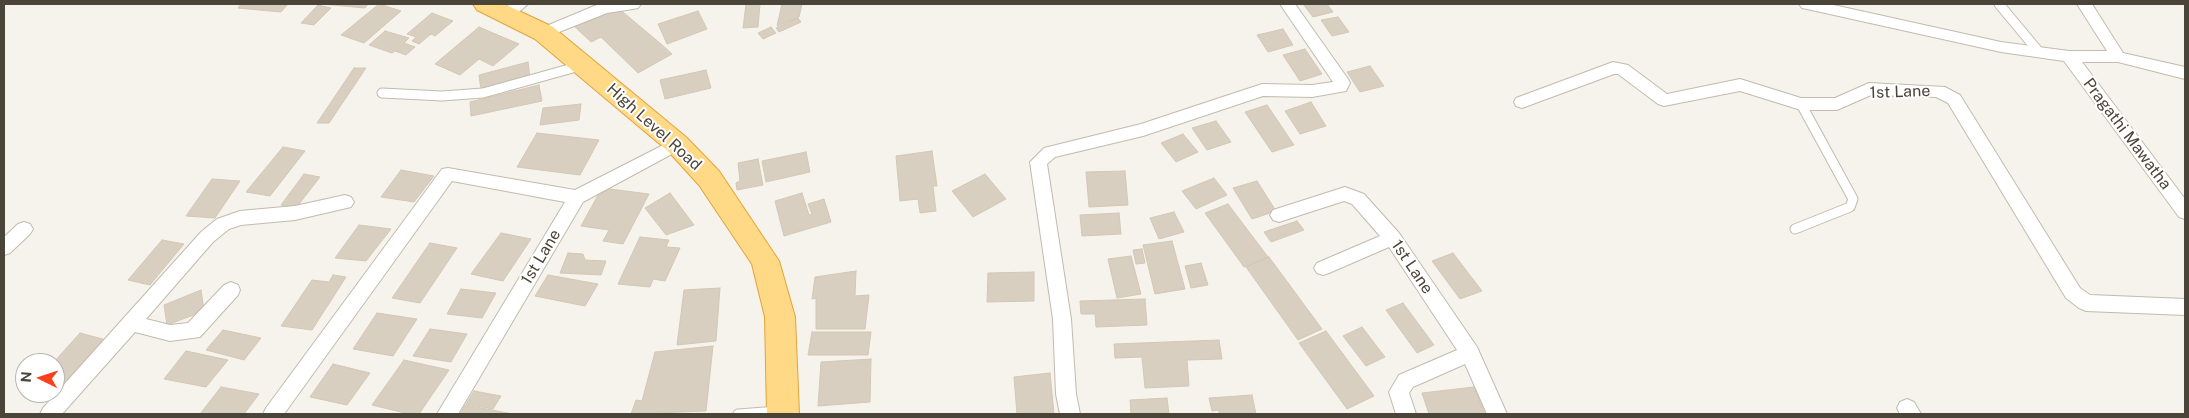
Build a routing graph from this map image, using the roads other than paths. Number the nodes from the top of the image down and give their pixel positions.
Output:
1 (632, 4) edge
2 (1286, 4) edge
3 (1807, 4) edge
4 (2000, 4) edge
5 (2085, 4) edge
6 (504, 7) edge
7 (544, 32) junction
8 (2039, 52) junction
9 (2069, 56) junction
10 (2118, 58) junction
11 (583, 65) junction
12 (2185, 73) edge
13 (382, 93) dead end
14 (1522, 102) dead end
15 (1801, 104) junction
16 (677, 144) junction
17 (577, 197) junction
18 (344, 202) dead end
19 (2185, 212) edge
20 (1279, 215) dead end
21 (24, 229) dead end
22 (1795, 230) dead end
23 (1392, 238) junction
24 (4, 248) edge
25 (1323, 268) dead end
26 (231, 290) dead end
27 (2185, 307) edge
28 (131, 323) junction
29 (1470, 353) junction
30 (784, 412) edge
31 (50, 414) edge
32 (273, 414) edge
33 (447, 414) edge
34 (738, 414) edge
35 (1070, 414) edge
36 (1406, 414) edge
37 (1497, 414) edge

1 - 7 street
2 - 35 street
3 - 8 street
4 - 8 lane
5 - 10 street
6 - 7 highway, High Level Road
7 - 11 highway, High Level Road
8 - 9 street
9 - 10 street
9 - 19 street, Pragathi Mawatha
10 - 12 street
11 - 13 lane
11 - 16 highway, High Level Road
14 - 15 street, 1st Lane
15 - 22 lane
15 - 27 street, 1st Lane
16 - 17 street
16 - 30 highway, High Level Road
17 - 32 street
17 - 33 street, 1st Lane
18 - 28 street
20 - 23 street, 1st Lane
21 - 24 street
23 - 25 street
23 - 29 street, 1st Lane
26 - 28 street
28 - 31 street
29 - 36 street
29 - 37 street, 1st Lane
30 - 34 lane

